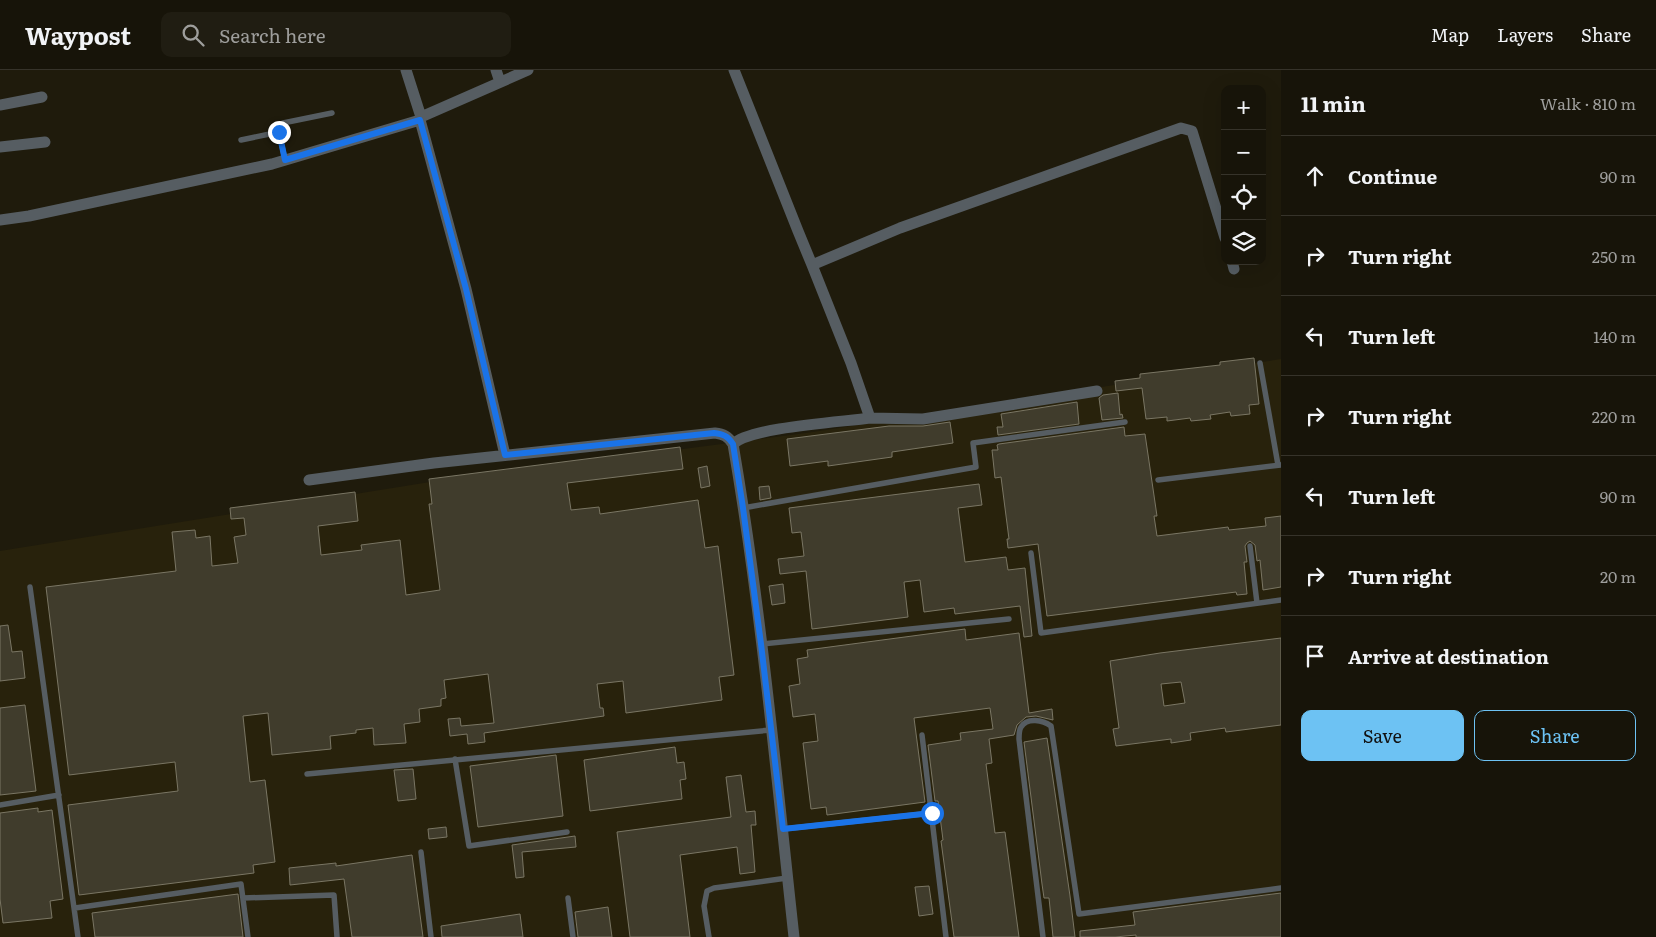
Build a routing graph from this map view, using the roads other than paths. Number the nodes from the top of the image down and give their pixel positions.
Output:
1 (406, 70) edge
2 (496, 70) edge
3 (528, 70) edge
4 (734, 70) edge
5 (500, 82) junction
6 (42, 97) dead end
7 (0, 105) edge
8 (332, 113) dead end
9 (421, 119) junction
10 (279, 132) junction
11 (242, 140) dead end
12 (45, 142) dead end
13 (0, 148) edge
14 (285, 160) junction
15 (0, 220) edge
16 (1221, 225) edge
17 (812, 265) junction
18 (1260, 363) dead end
19 (1097, 391) dead end
20 (870, 418) junction
21 (1125, 422) dead end
22 (733, 444) junction
23 (505, 455) junction
24 (1280, 465) edge
25 (309, 480) dead end
26 (1158, 480) dead end
27 (743, 508) junction
28 (1250, 546) dead end
29 (1031, 553) dead end
30 (30, 587) dead end
31 (1281, 600) edge
32 (1257, 603) junction
33 (1009, 618) dead end
34 (761, 644) junction
35 (771, 730) junction
36 (922, 735) dead end
37 (455, 759) junction
38 (307, 774) dead end
39 (59, 795) junction
40 (0, 805) edge
41 (932, 813) junction
42 (783, 829) junction
43 (567, 832) dead end
44 (420, 852) dead end
45 (788, 878) junction
46 (1281, 888) edge
47 (243, 898) junction
48 (568, 898) dead end
49 (75, 908) junction
50 (78, 937) edge
51 (248, 937) edge
52 (337, 937) edge
53 (431, 937) edge
54 (573, 937) edge
55 (709, 937) edge
56 (794, 937) edge
57 (946, 937) edge
58 (1043, 937) edge

1 - 9 street
2 - 5 street
3 - 5 street
4 - 17 street
5 - 9 street
6 - 7 street
8 - 10 lane
9 - 14 street
9 - 23 street
10 - 11 lane
10 - 14 lane
12 - 13 street
14 - 15 street
16 - 17 street
17 - 20 street
18 - 24 lane
19 - 20 street
20 - 22 street
21 - 27 lane
22 - 23 street
22 - 27 street
23 - 25 street
24 - 26 lane
27 - 34 street
28 - 32 lane
29 - 32 lane
30 - 39 lane
31 - 32 lane
33 - 34 lane
34 - 35 street
35 - 37 lane
35 - 42 street
36 - 41 lane
37 - 38 lane
37 - 43 lane
39 - 40 lane
39 - 49 lane
41 - 42 lane
41 - 57 lane
42 - 45 street
44 - 53 lane
45 - 55 lane
45 - 56 street
46 - 58 lane
47 - 49 lane
47 - 51 lane
47 - 52 lane
48 - 54 lane
49 - 50 lane

